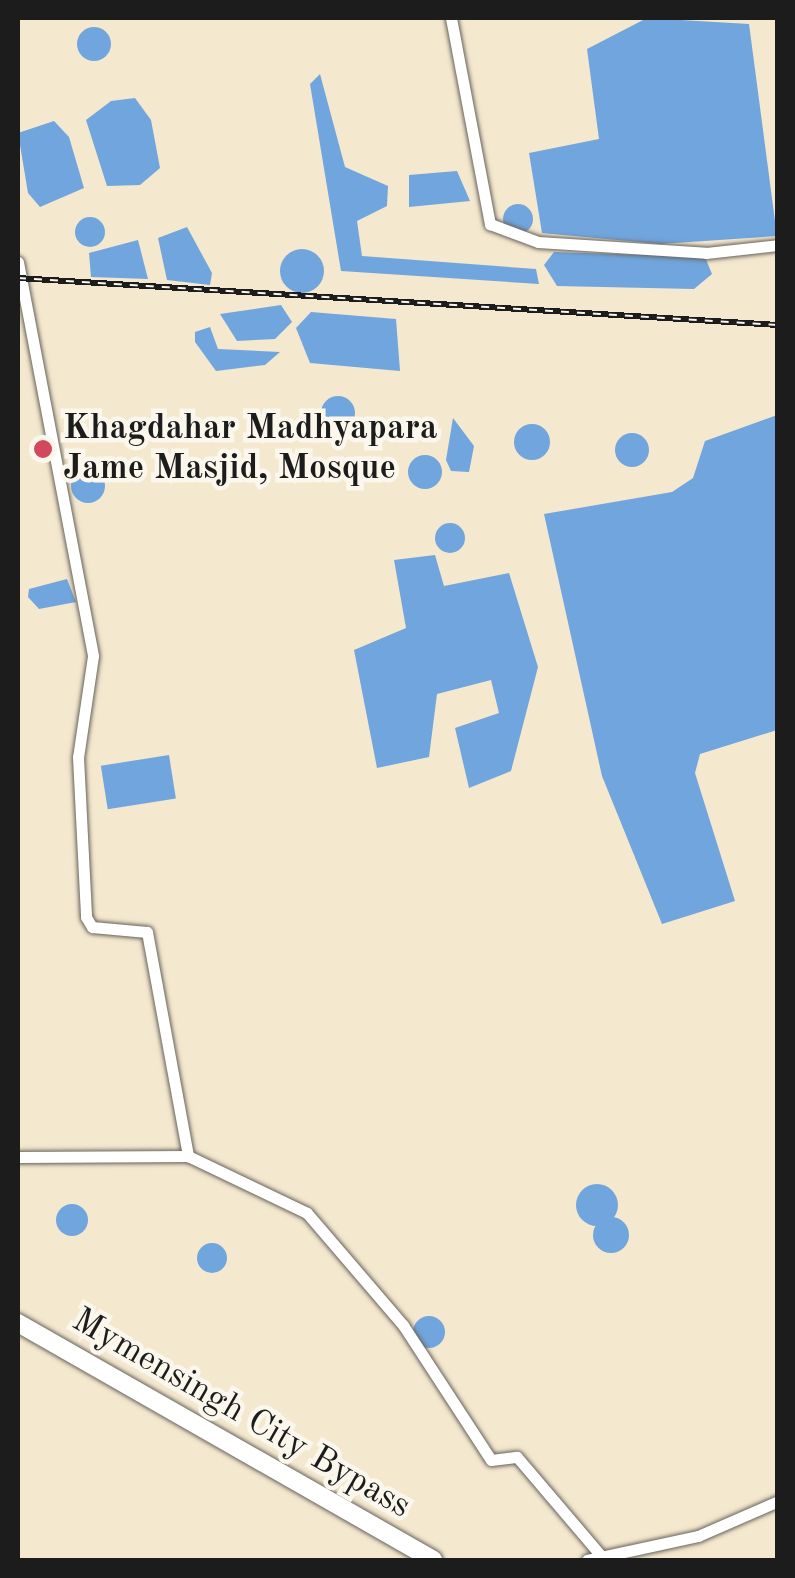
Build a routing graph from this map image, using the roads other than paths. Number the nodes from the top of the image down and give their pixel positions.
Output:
1 (451, 18) edge
2 (778, 245) edge
3 (18, 262) edge
4 (188, 1156) junction
5 (18, 1157) edge
6 (18, 1322) edge
7 (778, 1501) edge
8 (602, 1557) junction
9 (433, 1560) edge
10 (586, 1560) edge

1 - 2 street
3 - 4 street
4 - 5 street
4 - 8 street
6 - 9 highway, Mymensingh City Bypass
7 - 8 street
8 - 10 street

